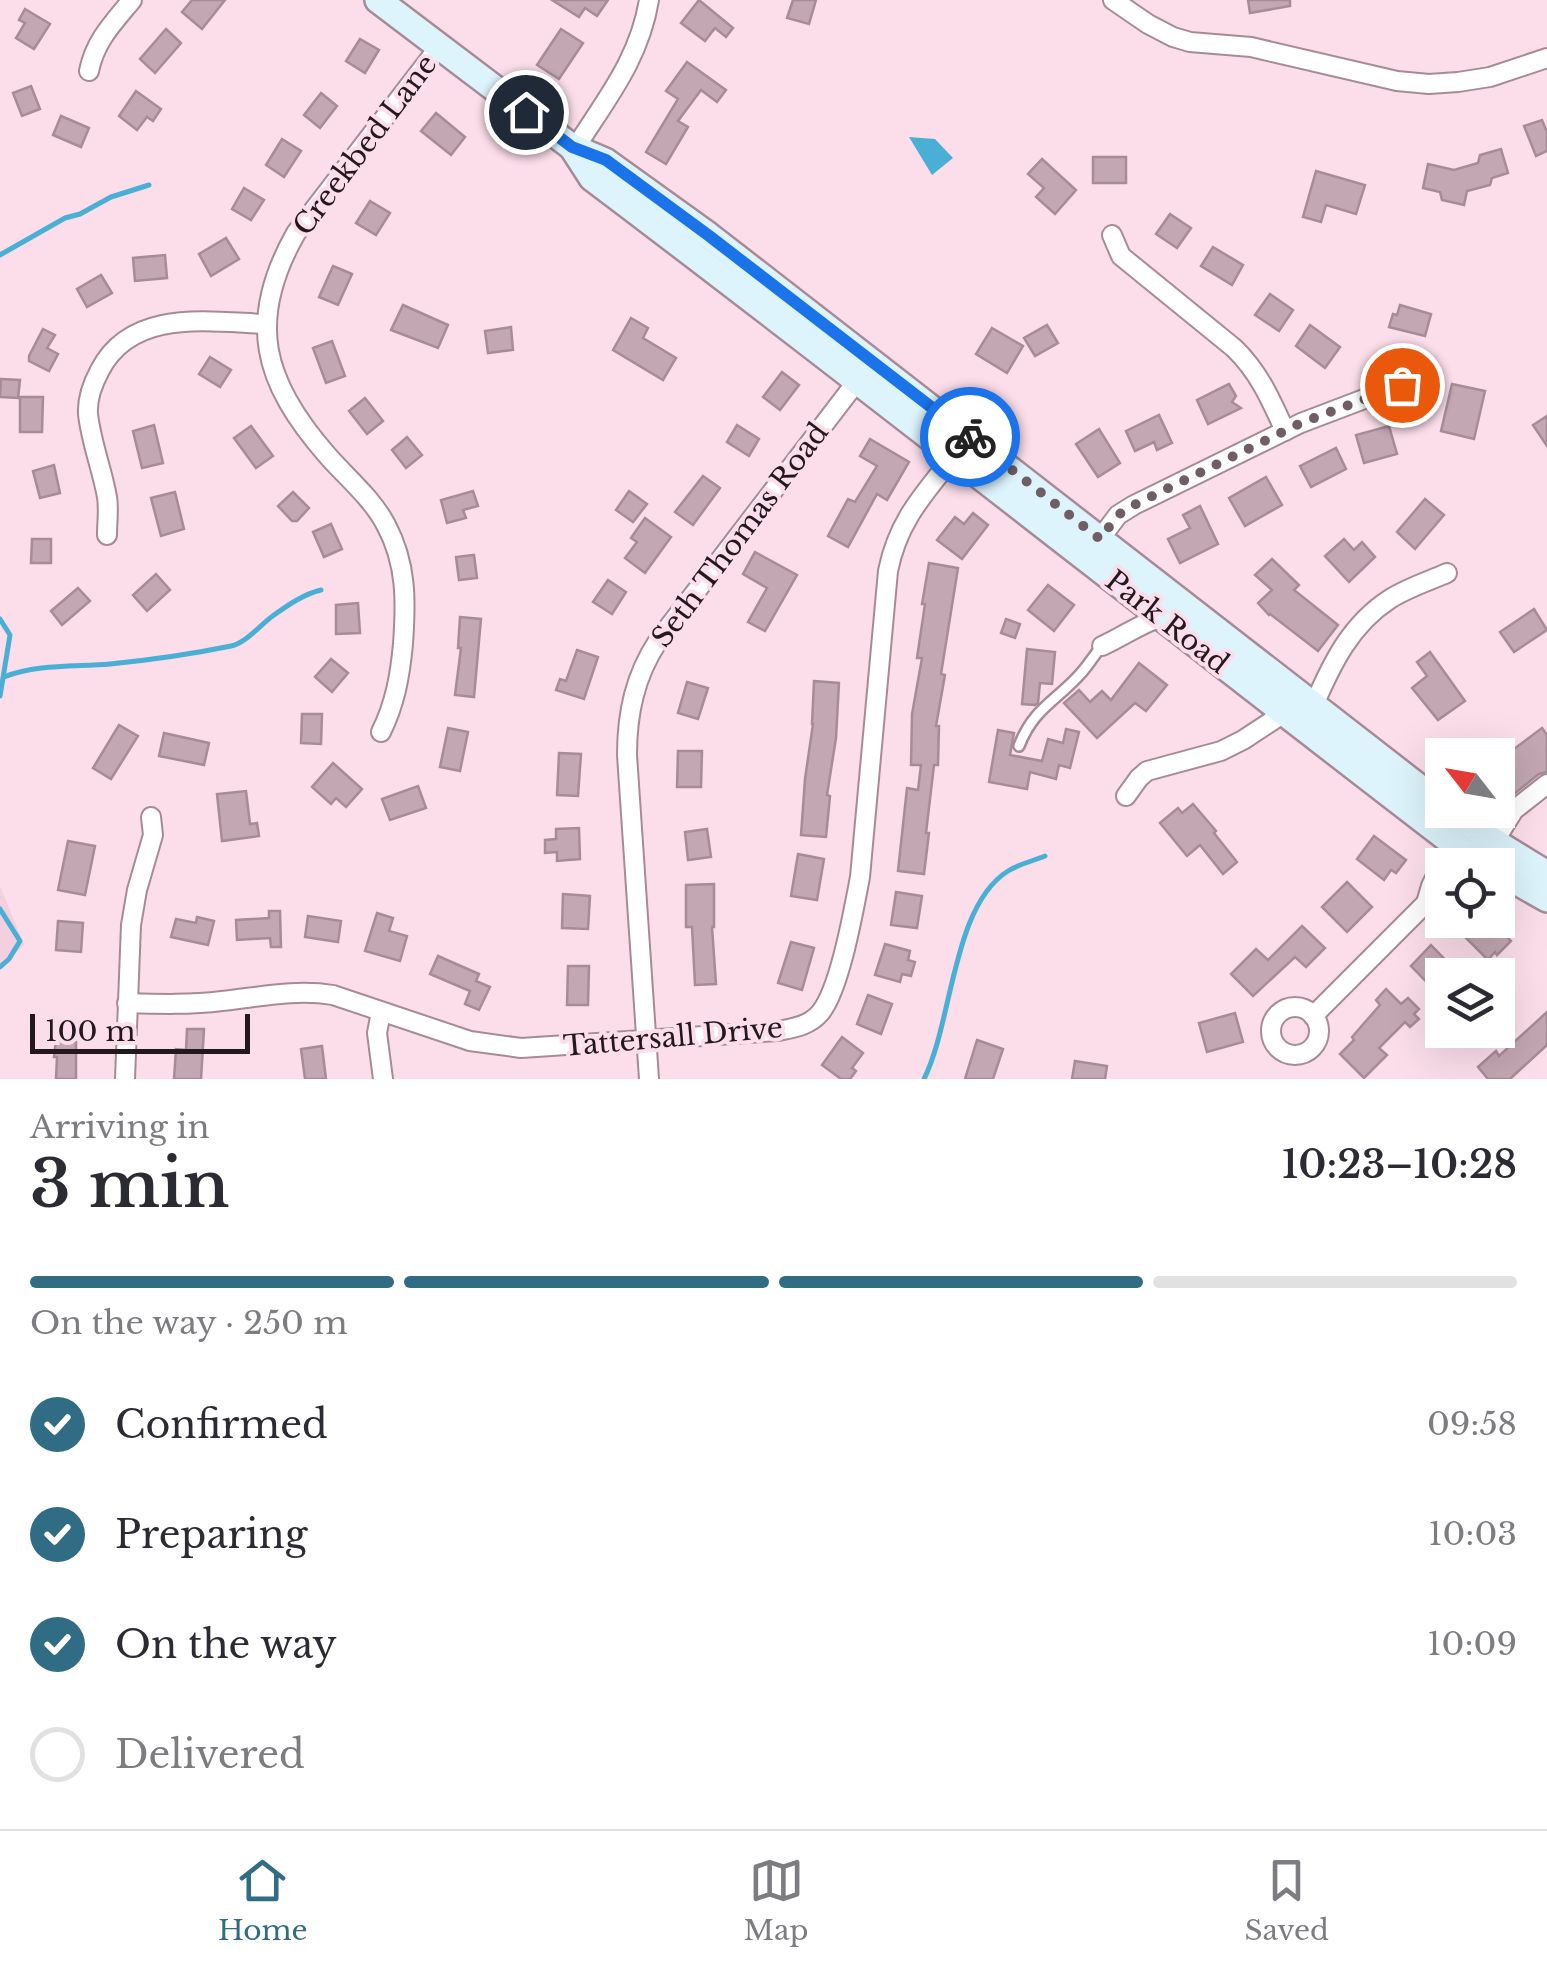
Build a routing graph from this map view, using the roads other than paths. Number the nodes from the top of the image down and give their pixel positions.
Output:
1 (132, 0) edge
2 (378, 0) edge
3 (649, 0) edge
4 (1113, 0) edge
5 (439, 48) junction
6 (1547, 58) edge
7 (89, 71) dead end
8 (572, 147) junction
9 (1112, 235) dead end
10 (266, 324) junction
11 (866, 370) junction
12 (1402, 385) dead end
13 (1285, 431) junction
14 (954, 456) junction
15 (107, 535) dead end
16 (1100, 539) junction
17 (1447, 573) dead end
18 (1160, 616) junction
19 (1102, 646) joint
20 (1314, 705) junction
21 (1284, 713) junction
22 (381, 732) dead end
23 (1019, 746) dead end
24 (1547, 784) edge
25 (1425, 792) edge
26 (1126, 796) dead end
27 (152, 817) dead end
28 (1452, 842) junction
29 (1449, 848) edge
30 (1463, 848) edge
31 (1493, 848) edge
32 (1515, 867) edge
33 (1547, 874) edge
34 (1515, 879) edge
35 (1547, 899) edge
36 (1425, 905) edge
37 (127, 1003) junction
38 (382, 1012) junction
39 (1313, 1016) dead end
40 (647, 1041) junction
41 (125, 1079) edge
42 (384, 1079) edge
43 (650, 1079) edge

1 - 7 street
2 - 5 main road, Park Road
3 - 8 street
4 - 6 street
5 - 8 main road, Park Road
5 - 10 street, Creekbed Lane
8 - 11 main road, Park Road
9 - 13 street
10 - 15 street
10 - 22 street, Creekbed Lane
11 - 14 main road, Park Road
11 - 16 main road, Park Road
11 - 40 street, Seth Thomas Road
12 - 13 street
13 - 16 street
14 - 18 main road, Park Road
14 - 40 street, Tattersall Drive
16 - 20 main road, Park Road
17 - 20 street
18 - 19 street
18 - 21 main road, Park Road
19 - 23 lane
20 - 25 main road, Park Road
21 - 26 street
21 - 28 main road, Park Road
24 - 31 street
27 - 37 street
28 - 29 street
28 - 30 main road, Park Road
32 - 33 main road, Park Road
34 - 35 main road, Park Road
36 - 39 street
37 - 38 street, Tattersall Drive
37 - 41 street
38 - 40 street, Tattersall Drive
38 - 42 street
40 - 43 street, Seth Thomas Road

